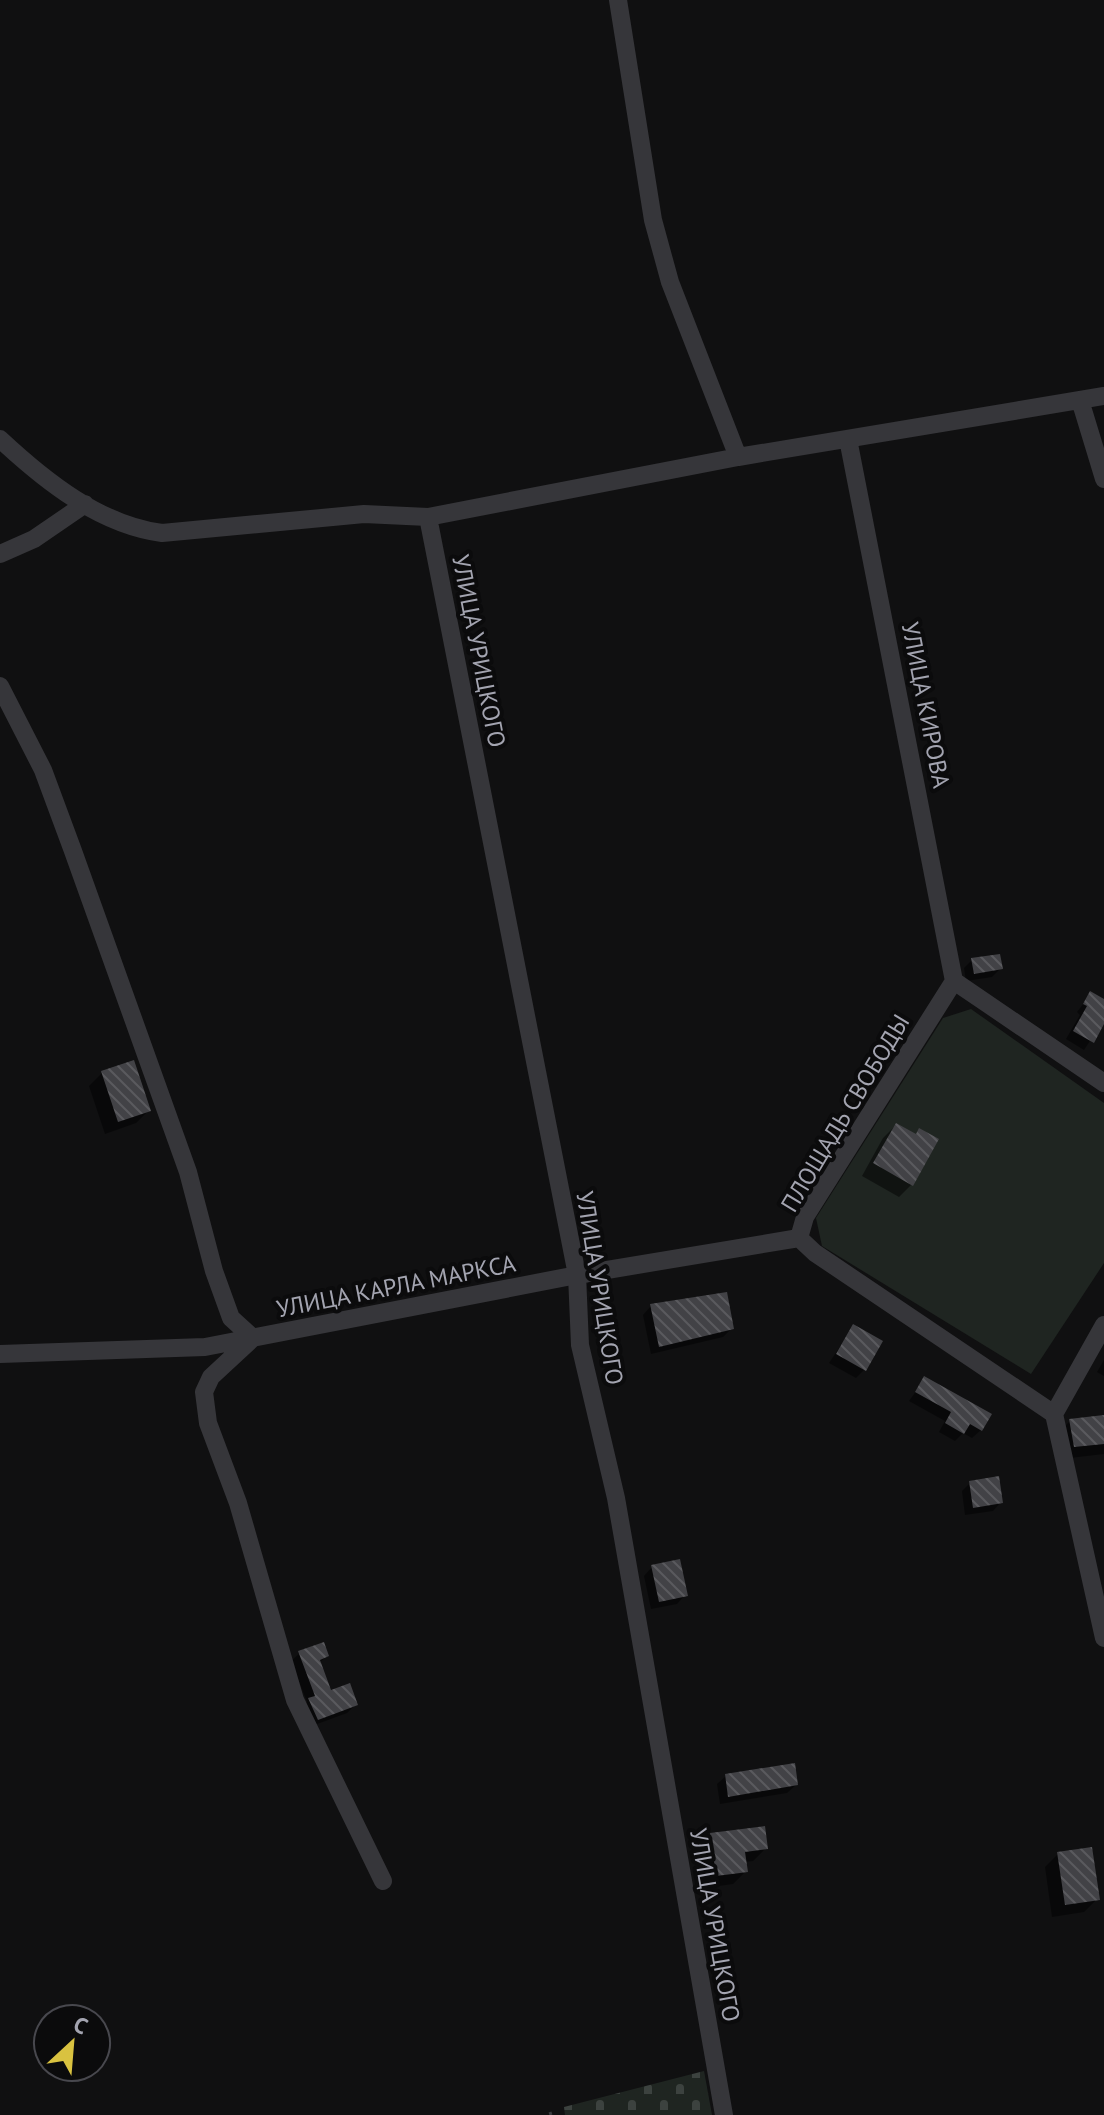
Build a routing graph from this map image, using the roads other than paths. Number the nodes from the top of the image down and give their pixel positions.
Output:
1 (618, 0) edge
2 (1104, 396) edge
3 (1080, 400) junction
4 (0, 439) edge
5 (848, 439) junction
6 (738, 457) junction
7 (1104, 479) edge
8 (85, 504) junction
9 (428, 517) junction
10 (0, 554) edge
11 (0, 686) edge
12 (954, 981) junction
13 (1104, 1083) edge
14 (799, 1238) junction
15 (577, 1275) junction
16 (1104, 1325) edge
17 (253, 1338) junction
18 (0, 1354) edge
19 (1054, 1414) junction
20 (1104, 1638) edge
21 (383, 1881) dead end
22 (724, 2115) edge

1 - 6 street
2 - 3 street
3 - 5 street
3 - 7 street
4 - 8 street
5 - 6 street
5 - 12 street, УЛИЦА КИРОВА
6 - 9 street
8 - 9 street
8 - 10 street
9 - 15 street, УЛИЦА УРИЦКОГО
11 - 17 street
12 - 13 street
12 - 14 street, ПЛОЩАДЬ СВОБОДЫ
14 - 15 street, УЛИЦА КАРЛА МАРКСА
14 - 19 street, ПЛОЩАДЬ СВОБОДЫ
15 - 17 street, УЛИЦА КАРЛА МАРКСА
15 - 22 street, УЛИЦА УРИЦКОГО
16 - 19 street
17 - 18 street, УЛИЦА КАРЛА МАРКСА
17 - 21 street
19 - 20 street

